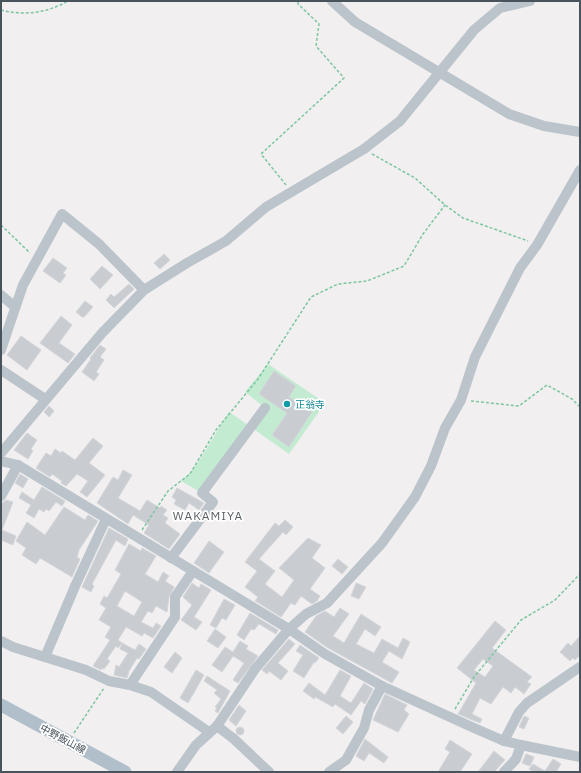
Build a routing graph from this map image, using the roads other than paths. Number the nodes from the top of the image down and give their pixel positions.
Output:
1 (332, 1) edge
2 (530, 1) edge
3 (439, 73) junction
4 (580, 132) edge
5 (580, 170) edge
6 (144, 290) junction
7 (1, 296) edge
8 (15, 306) junction
9 (1, 350) edge
10 (1, 370) edge
11 (44, 400) junction
12 (265, 408) dead end
13 (1, 453) edge
14 (1, 461) edge
15 (18, 465) junction
16 (1, 496) edge
17 (106, 519) junction
18 (171, 558) junction
19 (193, 571) junction
20 (289, 629) junction
21 (1, 641) edge
22 (45, 657) junction
23 (580, 667) edge
24 (130, 685) junction
25 (382, 686) junction
26 (1, 705) edge
27 (213, 729) junction
28 (504, 740) junction
29 (521, 745) junction
30 (580, 757) edge
31 (125, 772) edge
32 (176, 772) edge
33 (269, 772) edge
34 (329, 772) edge
35 (504, 772) edge

1 - 3 street
2 - 3 street
3 - 4 street
3 - 6 street
5 - 20 street
6 - 8 street
6 - 11 street
7 - 8 street
8 - 9 street
10 - 11 street
11 - 13 street
12 - 18 street
14 - 15 street
15 - 16 street
15 - 17 street
17 - 18 street
17 - 22 street
18 - 19 street
19 - 20 street
19 - 24 street
20 - 25 street
20 - 27 street
21 - 22 street
22 - 24 street
23 - 28 street
24 - 27 street
25 - 28 street
25 - 34 street
26 - 31 main road, 中野飯山線
27 - 32 street
27 - 33 street
28 - 29 street
29 - 30 street
29 - 35 street

